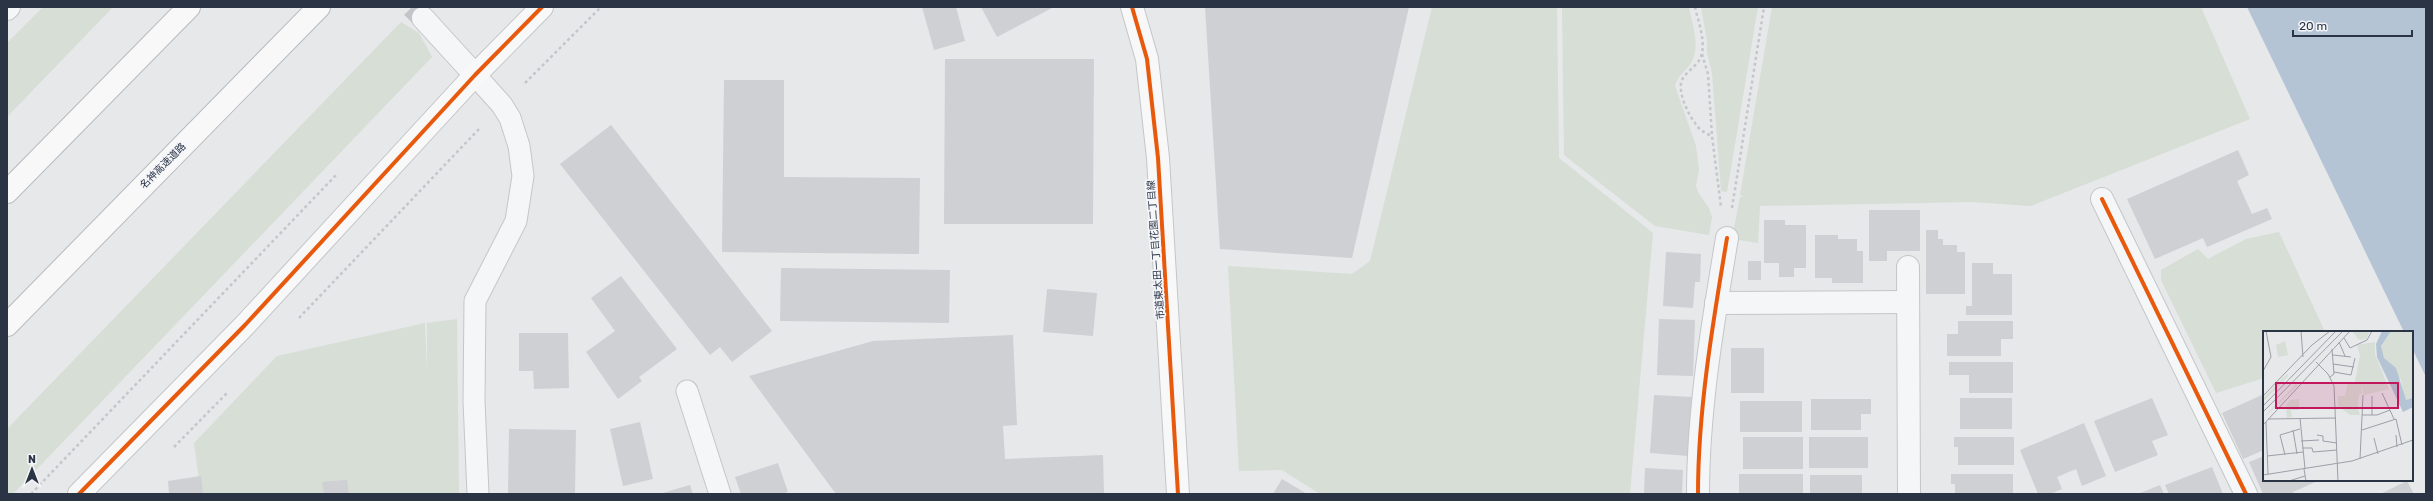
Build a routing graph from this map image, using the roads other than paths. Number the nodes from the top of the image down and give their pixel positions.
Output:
1 (189, 7) edge
2 (319, 7) edge
3 (542, 7) edge
4 (1132, 7) edge
5 (423, 18) tunnel mouth
6 (475, 75) junction
7 (7, 192) edge
8 (2102, 199) dead end
9 (1727, 234) road end
10 (1908, 267) dead end
11 (1908, 302) junction
12 (1716, 303) junction
13 (7, 325) edge
14 (687, 391) dead end
15 (79, 494) edge
16 (478, 494) edge
17 (720, 494) edge
18 (1178, 494) edge
19 (1698, 494) edge
20 (1909, 494) edge
21 (2246, 494) edge

1 - 7 main road
2 - 13 main road, 名神高速道路
3 - 6 main road
4 - 18 main road, 市道東太田一丁目花園二丁目線
5 - 6 street
6 - 15 main road
6 - 16 lane
8 - 21 street
9 - 12 street
10 - 11 street
11 - 12 street
11 - 20 street
12 - 19 street
14 - 17 lane

